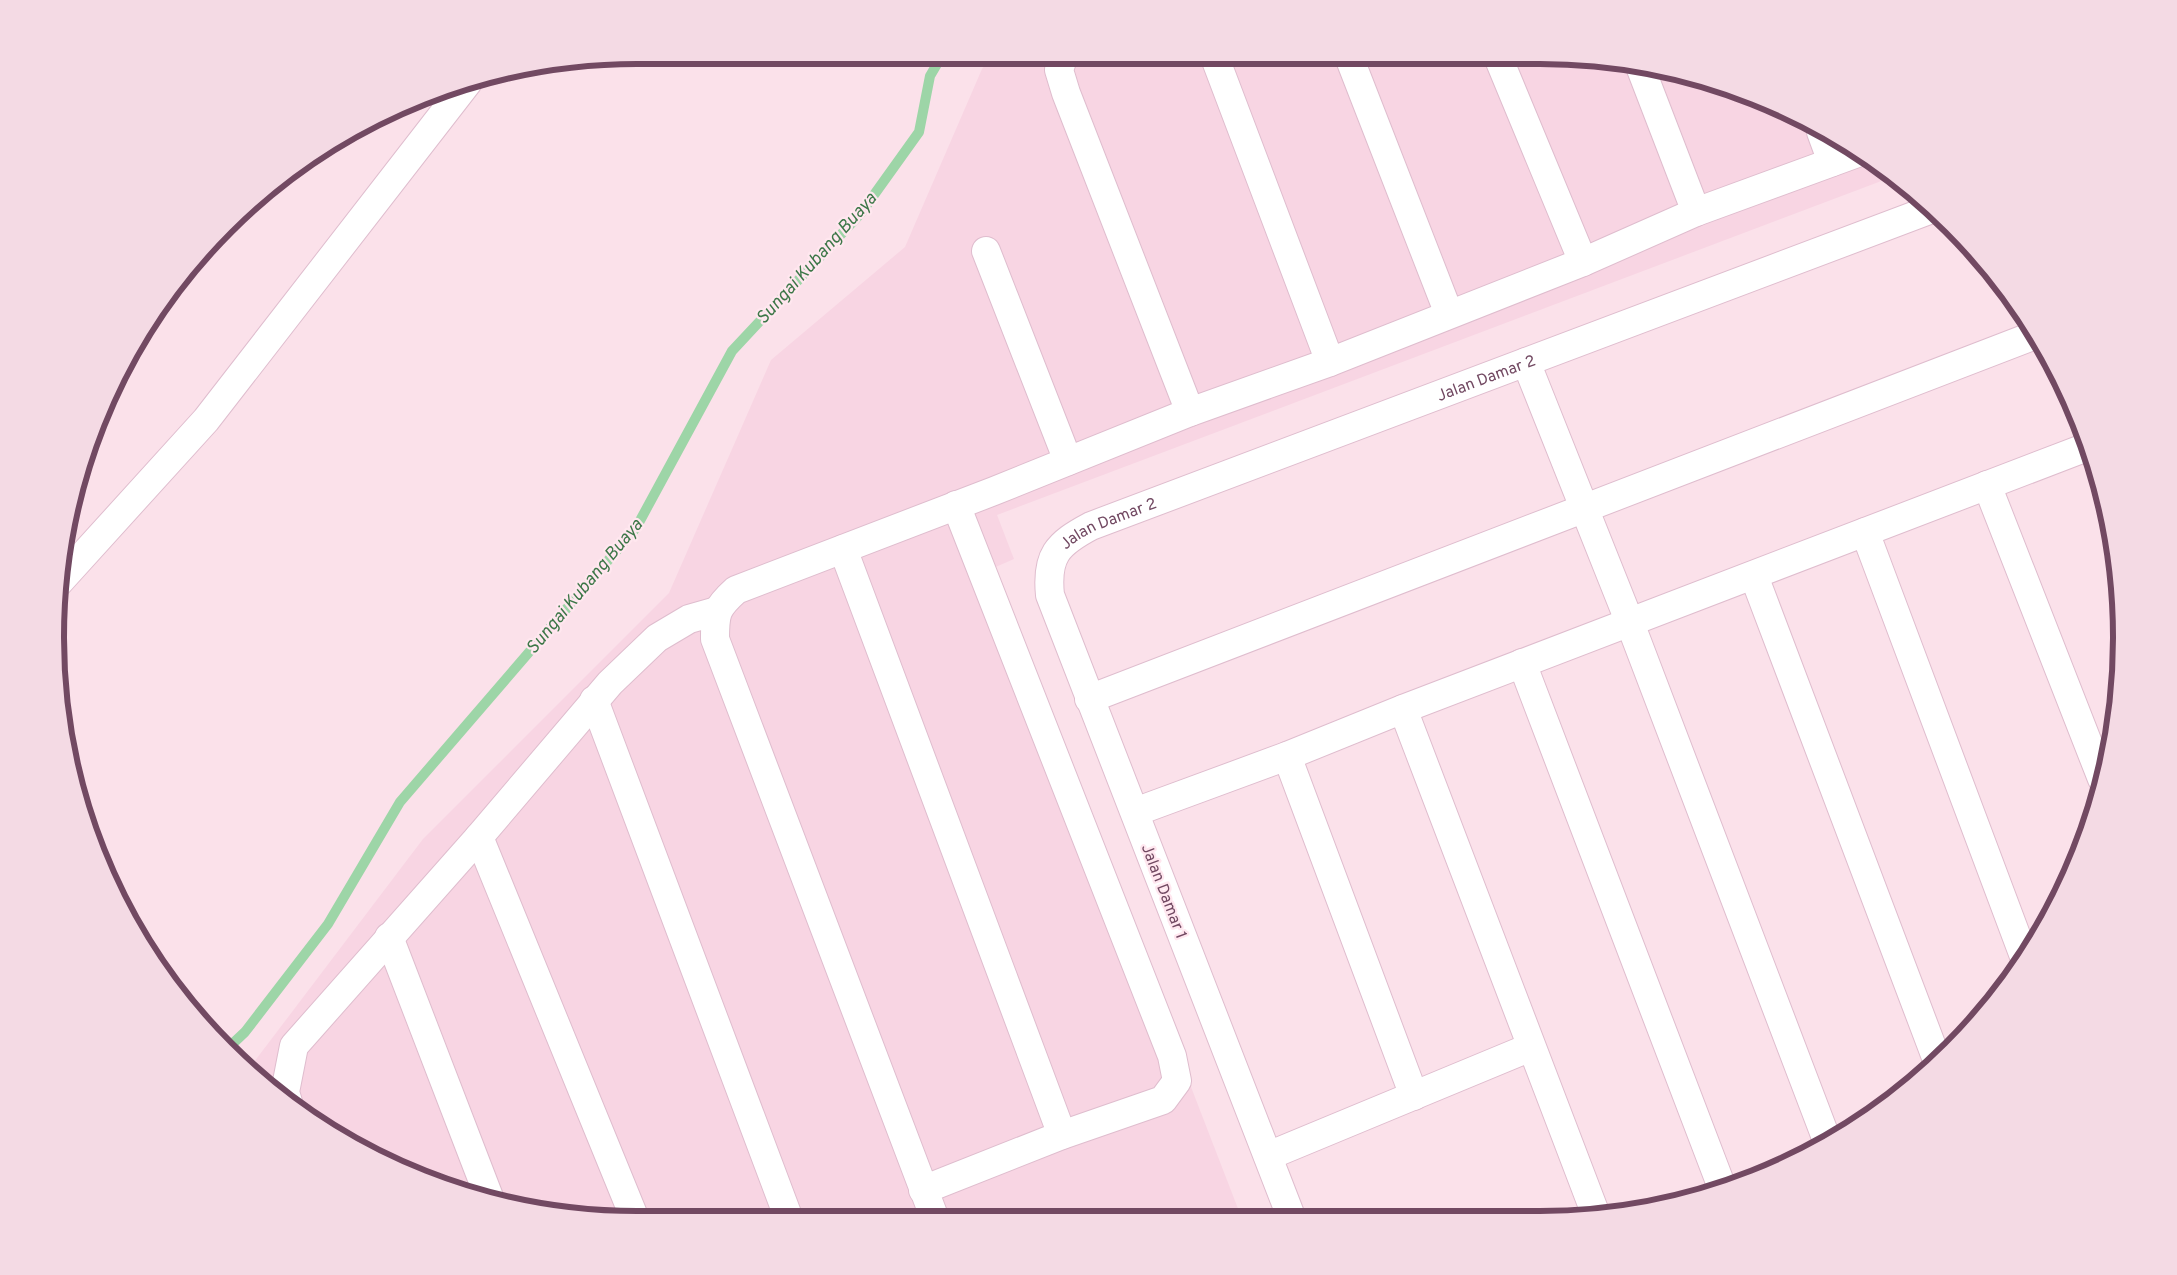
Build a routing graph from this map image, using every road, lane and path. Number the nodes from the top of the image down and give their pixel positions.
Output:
1 (1061, 64) edge
2 (1217, 64) edge
3 (1352, 64) edge
4 (1501, 64) edge
5 (1644, 74) edge
6 (460, 92) edge
7 (1823, 139) edge
8 (1850, 155) edge
9 (1832, 162) junction
10 (1696, 212) junction
11 (1924, 212) edge
12 (986, 251) dead end
13 (1583, 262) junction
14 (1449, 314) junction
15 (2028, 338) edge
16 (1330, 362) junction
17 (1526, 362) junction
18 (1190, 412) junction
19 (2081, 448) edge
20 (1068, 460) junction
21 (1987, 485) junction
22 (956, 505) junction
23 (1584, 508) junction
24 (1865, 532) junction
25 (843, 549) junction
26 (1051, 561) joint
27 (68, 572) edge
28 (1754, 576) junction
29 (717, 611) junction
30 (1630, 624) junction
31 (1522, 663) junction
32 (1090, 698) junction
33 (594, 700) junction
34 (1403, 709) junction
35 (1286, 756) junction
36 (2098, 768) edge
37 (1134, 812) junction
38 (479, 837) junction
39 (389, 937) junction
40 (2021, 949) edge
41 (1530, 1047) junction
42 (1934, 1053) edge
43 (285, 1091) edge
44 (1414, 1096) junction
45 (1062, 1135) junction
46 (1825, 1135) edge
47 (1268, 1156) junction
48 (1720, 1182) edge
49 (923, 1190) junction
50 (487, 1191) edge
51 (1593, 1208) edge
52 (632, 1211) edge
53 (786, 1211) edge
54 (932, 1211) edge
55 (1289, 1211) edge

1 - 18 street
2 - 16 street
3 - 14 street
4 - 13 street
5 - 10 street
6 - 27 street
7 - 9 street
8 - 9 street
9 - 10 street
10 - 13 street
11 - 17 street, Jalan Damar 2
12 - 20 street
13 - 14 street
14 - 16 street
15 - 23 street
16 - 18 street
17 - 23 street
17 - 26 street, Jalan Damar 2
18 - 20 street
19 - 21 street
20 - 22 street
21 - 24 street
21 - 36 street
22 - 25 street
22 - 45 street
23 - 30 street
23 - 32 street
24 - 28 street
24 - 40 street
25 - 29 street
25 - 45 street
26 - 32 street, Jalan Damar 1
28 - 30 street
28 - 42 street
29 - 33 street
29 - 49 street
30 - 31 street
30 - 46 street
31 - 34 street
31 - 48 street
32 - 37 street, Jalan Damar 1
33 - 38 street
33 - 53 street
34 - 35 street
34 - 41 street
35 - 37 street
35 - 44 street
37 - 47 street, Jalan Damar 1
38 - 39 street
38 - 52 street
39 - 43 street
39 - 50 street
41 - 44 street
41 - 51 street
44 - 47 street
45 - 49 street
47 - 55 street, Jalan Damar 1
49 - 54 street

